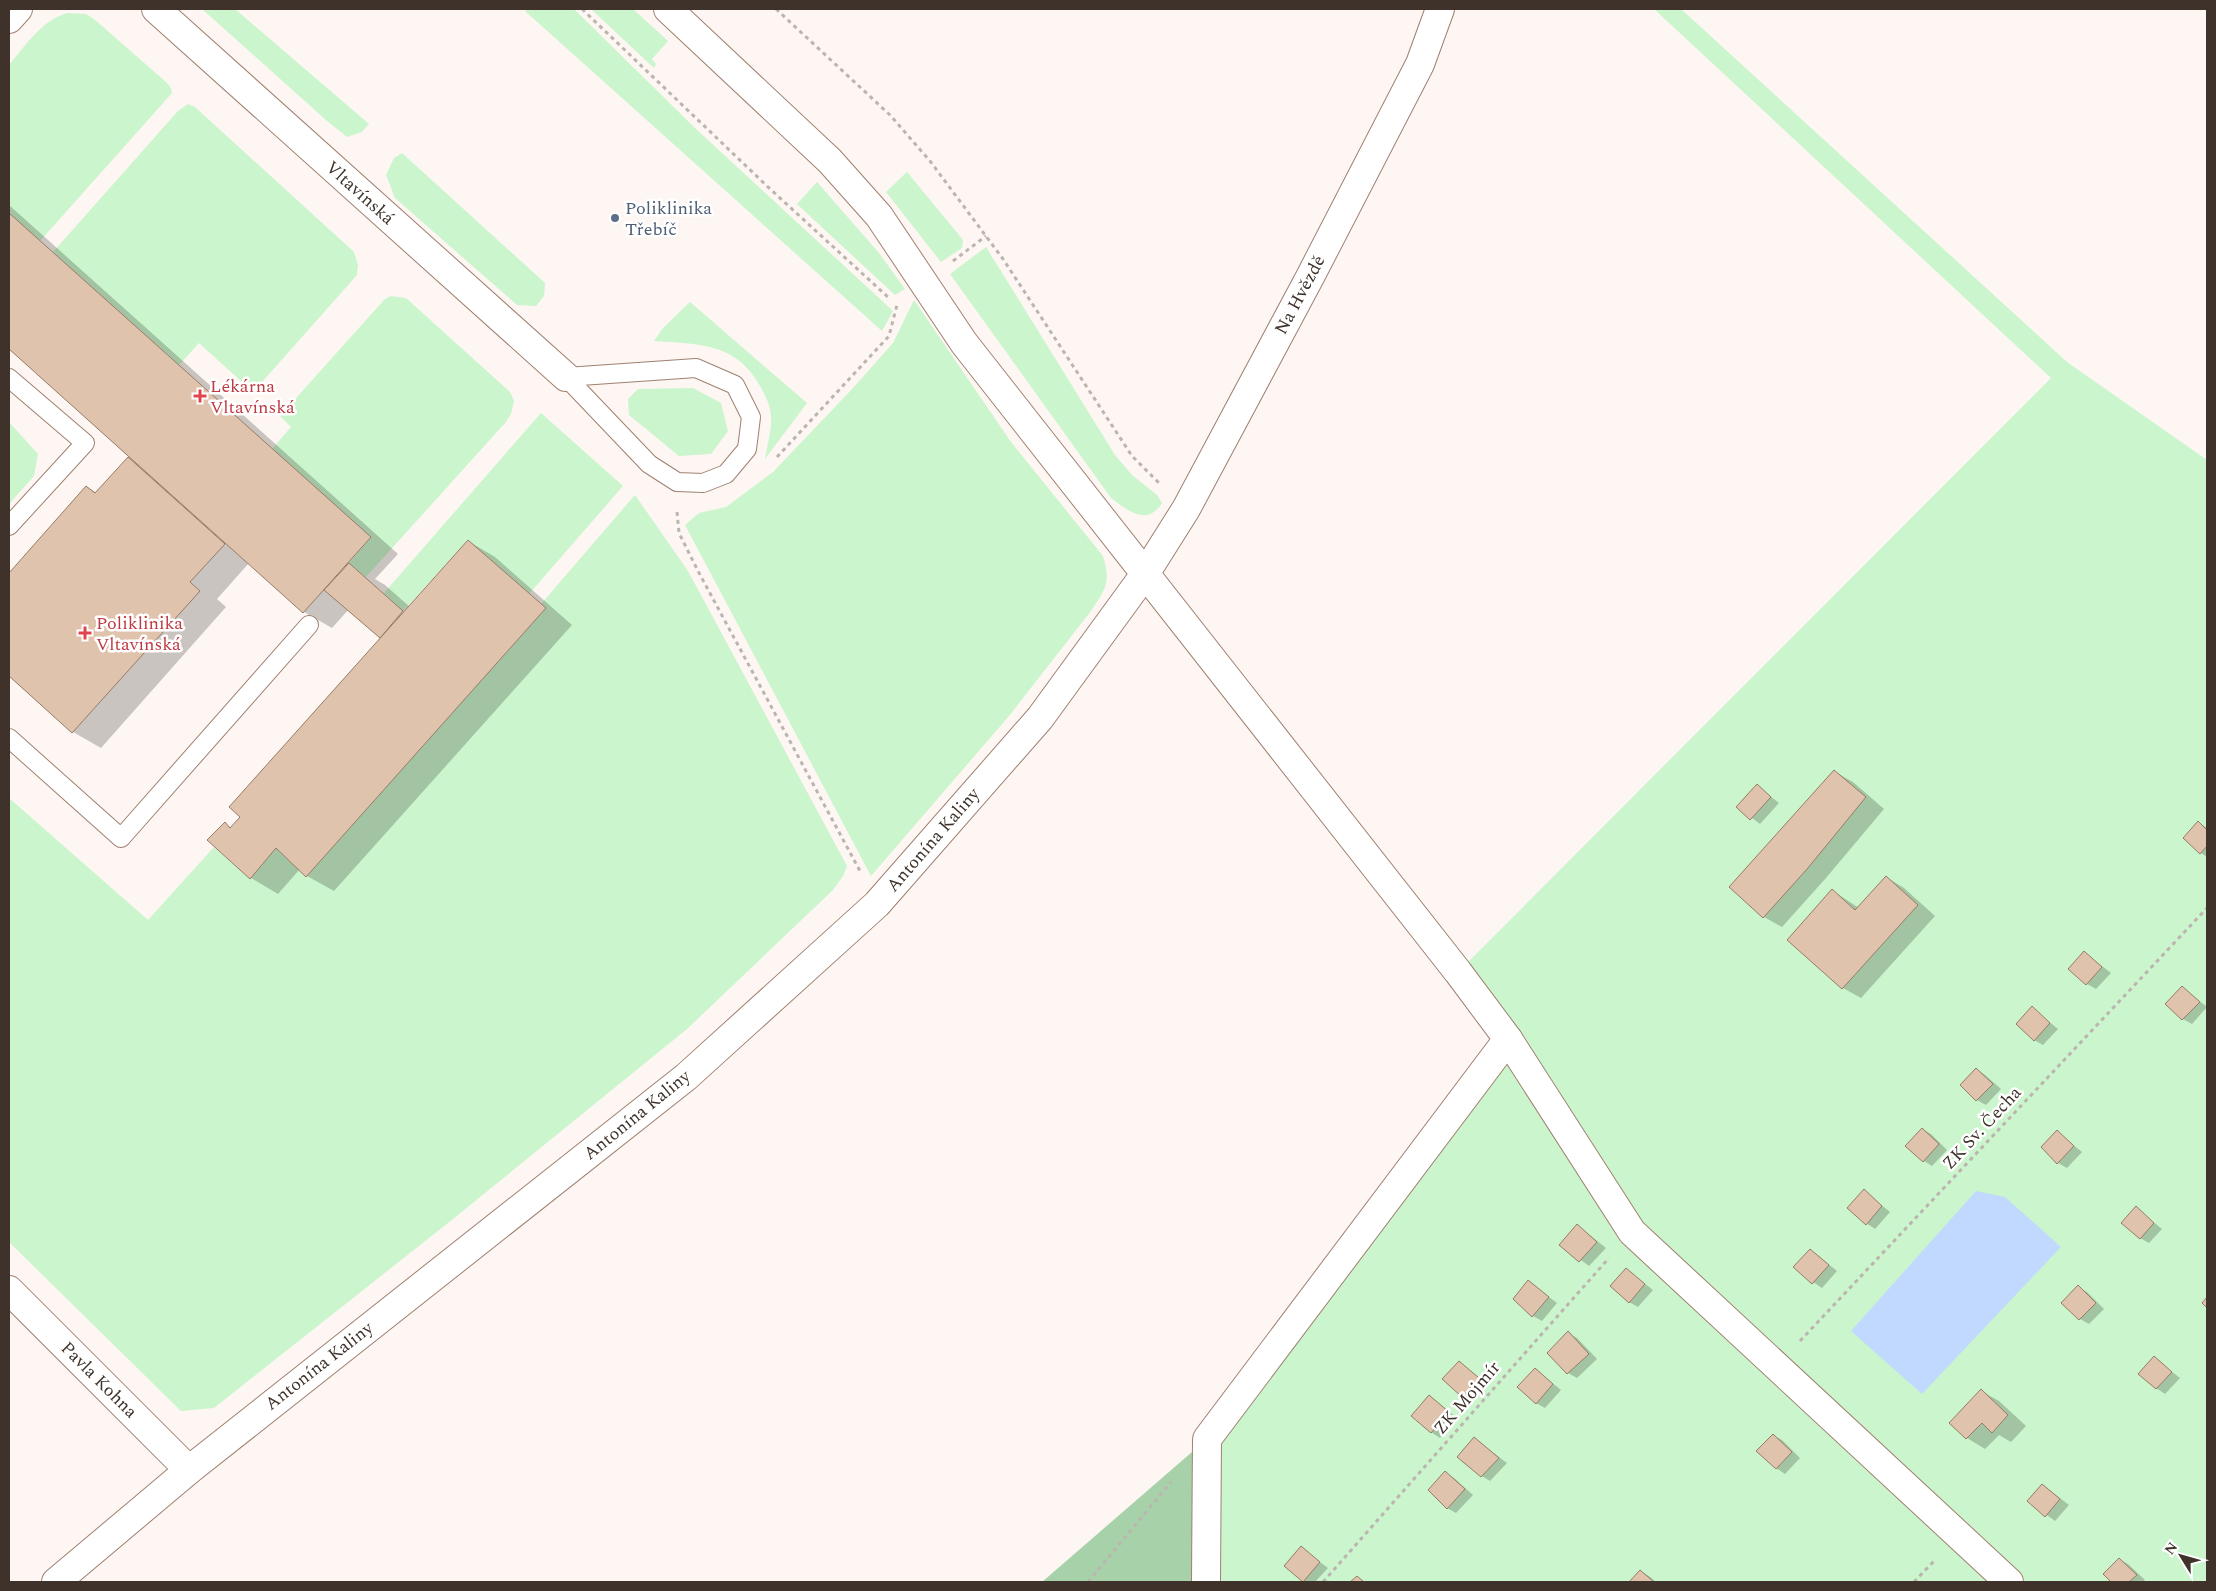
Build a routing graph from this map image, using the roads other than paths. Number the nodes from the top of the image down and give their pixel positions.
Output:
1 (18, 9) edge
2 (156, 9) edge
3 (668, 9) edge
4 (1440, 9) edge
5 (9, 19) edge
6 (566, 377) junction
7 (9, 378) edge
8 (9, 526) edge
9 (1145, 574) junction
10 (309, 625) dead end
11 (9, 738) edge
12 (1508, 1039) junction
13 (9, 1290) edge
14 (189, 1470) junction
15 (56, 1582) edge
16 (1206, 1582) edge
17 (2008, 1582) edge

1 - 5 street
2 - 6 street, Vltavínská
3 - 9 street
4 - 9 street, Na Hvězdě
6 - 6 lane
7 - 8 lane
9 - 12 street
9 - 14 street, Antonína Kaliny
10 - 11 lane
12 - 16 street
12 - 17 street
13 - 14 street, Pavla Kohna
14 - 15 street, Antonína Kaliny

